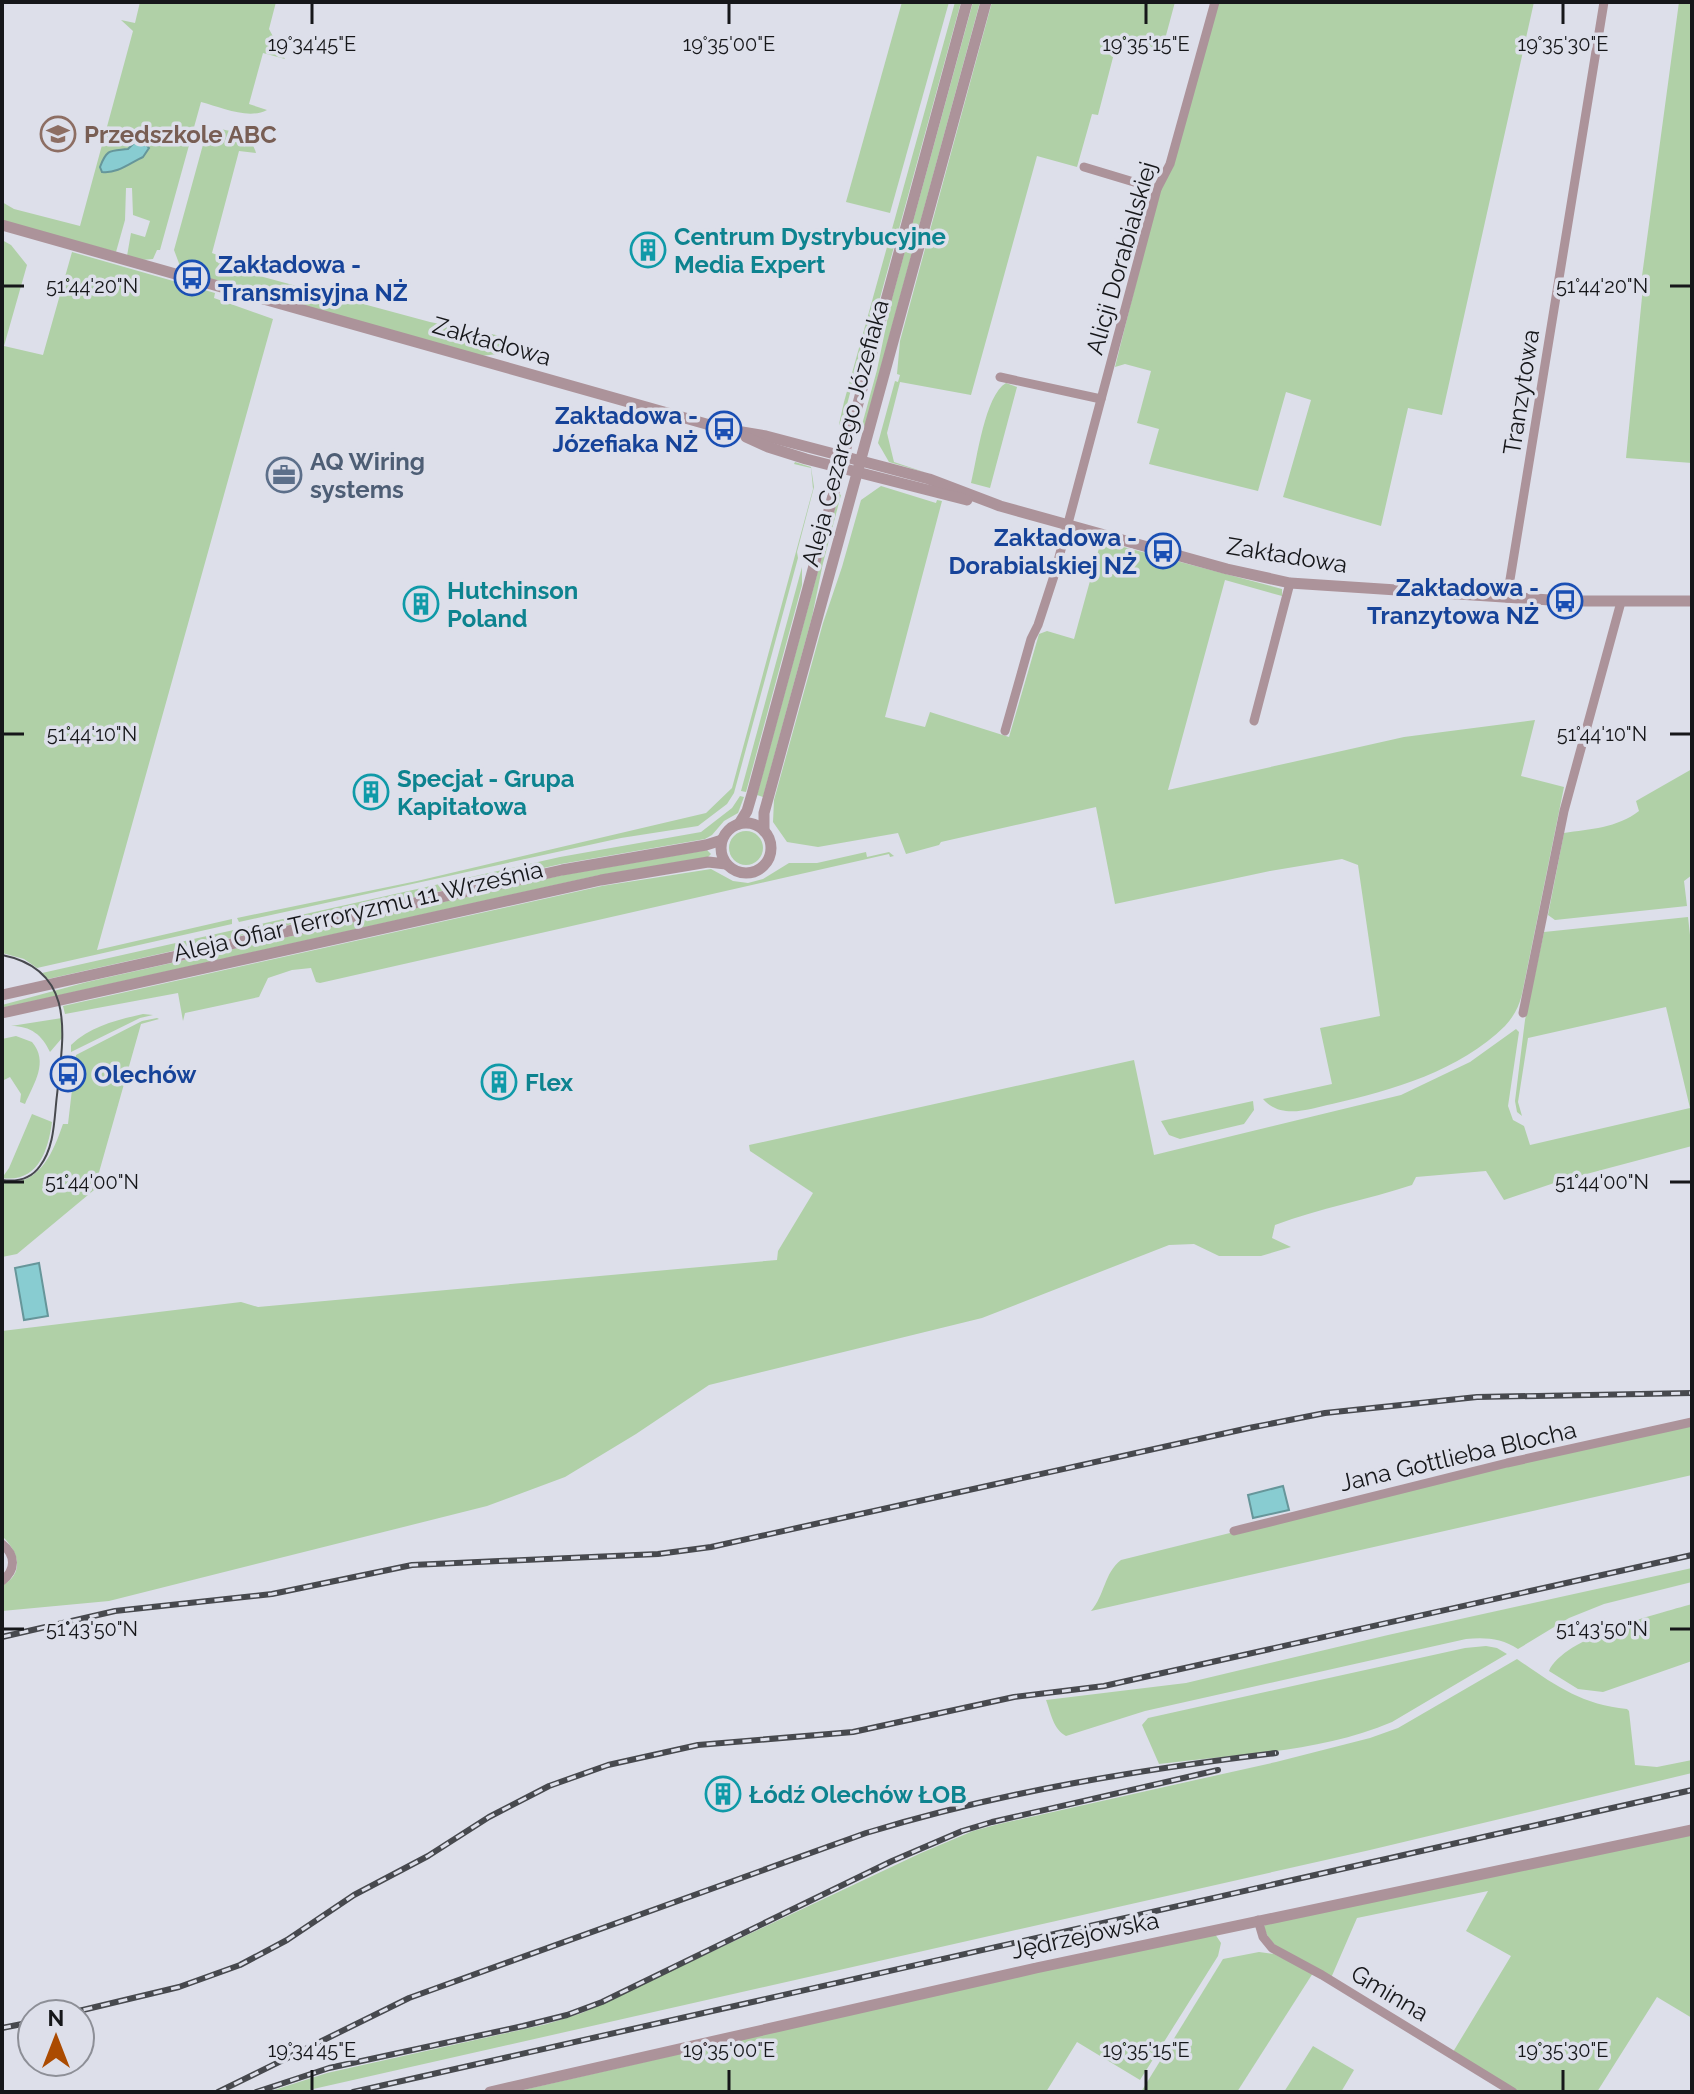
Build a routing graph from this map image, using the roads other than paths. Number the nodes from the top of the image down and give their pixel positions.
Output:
1 (967, 2) edge
2 (986, 2) edge
3 (1215, 2) edge
4 (1604, 2) edge
5 (1084, 167) dead end
6 (1157, 189) junction
7 (2, 225) edge
8 (1000, 377) dead end
9 (1101, 399) junction
10 (842, 462) junction
11 (859, 466) junction
12 (1068, 525) junction
13 (1290, 583) junction
14 (1507, 598) junction
15 (1692, 601) edge
16 (1621, 602) junction
17 (1254, 721) dead end
18 (1005, 731) dead end
19 (739, 824) junction
20 (764, 831) junction
21 (722, 840) junction
22 (726, 864) junction
23 (2, 995) edge
24 (2, 1013) edge
25 (1523, 1013) dead end
26 (1692, 1422) edge
27 (1234, 1531) dead end
28 (2, 1544) edge
29 (2, 1581) edge
30 (1692, 1830) edge
31 (1258, 1920) junction
32 (490, 2092) edge
33 (1513, 2092) edge

1 - 10 street, Aleja Cezarego Józefiaka
2 - 11 street, Aleja Cezarego Józefiaka
3 - 6 street, Alicji Dorabialskiej
4 - 14 street, Tranzytowa
5 - 6 street
6 - 9 street, Alicji Dorabialskiej
7 - 10 street, Zakładowa
8 - 9 street
9 - 12 street, Alicji Dorabialskiej
10 - 11 street, Zakładowa
10 - 19 street, Aleja Cezarego Józefiaka
11 - 12 street, Zakładowa
11 - 20 street, Aleja Cezarego Józefiaka
12 - 13 street, Zakładowa
12 - 18 street, Alicji Dorabialskiej
13 - 14 street, Zakładowa
13 - 17 street
14 - 16 street, Zakładowa
15 - 16 street, Zakładowa
16 - 25 street
19 - 20 street
19 - 21 street
20 - 22 street
21 - 22 street
21 - 23 street, Aleja Ofiar Terroryzmu 11 Września
22 - 24 street, Aleja Ofiar Terroryzmu 11 Września
26 - 27 street, Jana Gottlieba Blocha
28 - 29 street
30 - 31 street, Jędrzejowska
31 - 32 street, Jędrzejowska
31 - 33 street, Gminna

